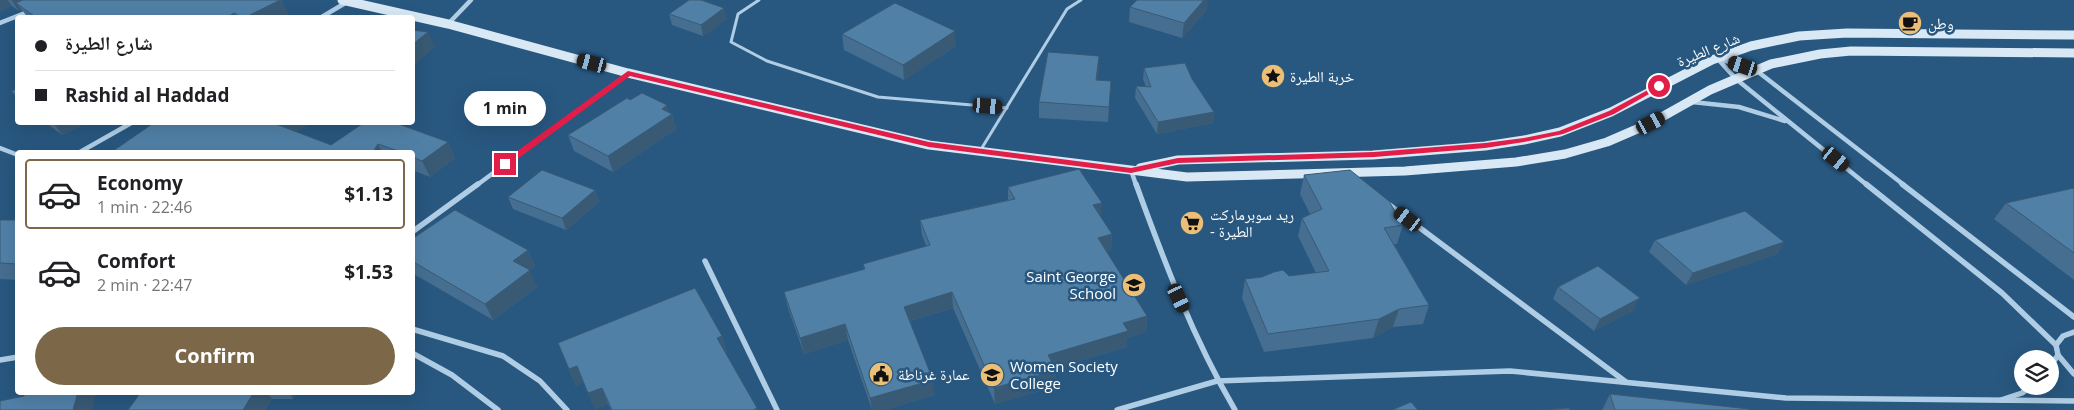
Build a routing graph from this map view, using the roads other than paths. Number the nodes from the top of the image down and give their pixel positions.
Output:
1 (471, 0) edge
2 (759, 0) edge
3 (1081, 0) edge
4 (344, 1) edge
5 (32, 10) edge
6 (20, 15) edge
7 (324, 15) edge
8 (407, 15) edge
9 (15, 17) edge
10 (415, 17) edge
11 (0, 23) edge
12 (448, 24) junction
13 (2074, 35) edge
14 (2074, 53) edge
15 (1717, 58) junction
16 (1757, 70) junction
17 (628, 73) junction
18 (1736, 79) junction
19 (1689, 102) junction
20 (1007, 108) junction
21 (1790, 123) junction
22 (128, 125) edge
23 (0, 148) edge
24 (84, 150) edge
25 (980, 151) junction
26 (15, 154) edge
27 (1131, 170) junction
28 (1385, 202) edge
29 (415, 230) edge
30 (705, 260) dead end
31 (2074, 317) edge
32 (415, 330) edge
33 (2074, 332) edge
34 (2056, 345) junction
35 (2057, 350) edge
36 (415, 355) edge
37 (2059, 356) edge
38 (15, 358) edge
39 (0, 360) edge
40 (2074, 374) edge
41 (1217, 381) junction
42 (1626, 382) junction
43 (2016, 395) edge
44 (2074, 401) edge
45 (1996, 402) junction
46 (498, 410) edge
47 (567, 410) edge
48 (777, 410) edge
49 (1117, 410) edge
50 (1235, 410) edge

1 - 12 street
2 - 20 lane
3 - 20 lane
4 - 7 street
4 - 8 main road
5 - 6 street
9 - 11 street
10 - 12 main road
12 - 17 main road
13 - 15 main road, شارع الطيرة
14 - 16 main road
15 - 16 street
15 - 18 street
15 - 27 main road, شارع الطيرة
16 - 18 main road
16 - 31 street
17 - 25 main road
17 - 29 street
18 - 19 main road
18 - 21 street
19 - 21 street
19 - 27 main road
20 - 25 lane
21 - 34 street
22 - 24 street
23 - 26 street
25 - 27 main road
27 - 41 street
28 - 42 street
30 - 48 street
32 - 47 street
33 - 34 street
34 - 35 street
36 - 46 street
37 - 40 street
38 - 39 street
41 - 42 street
41 - 49 street
41 - 50 street
42 - 45 street
43 - 45 street
44 - 45 street

